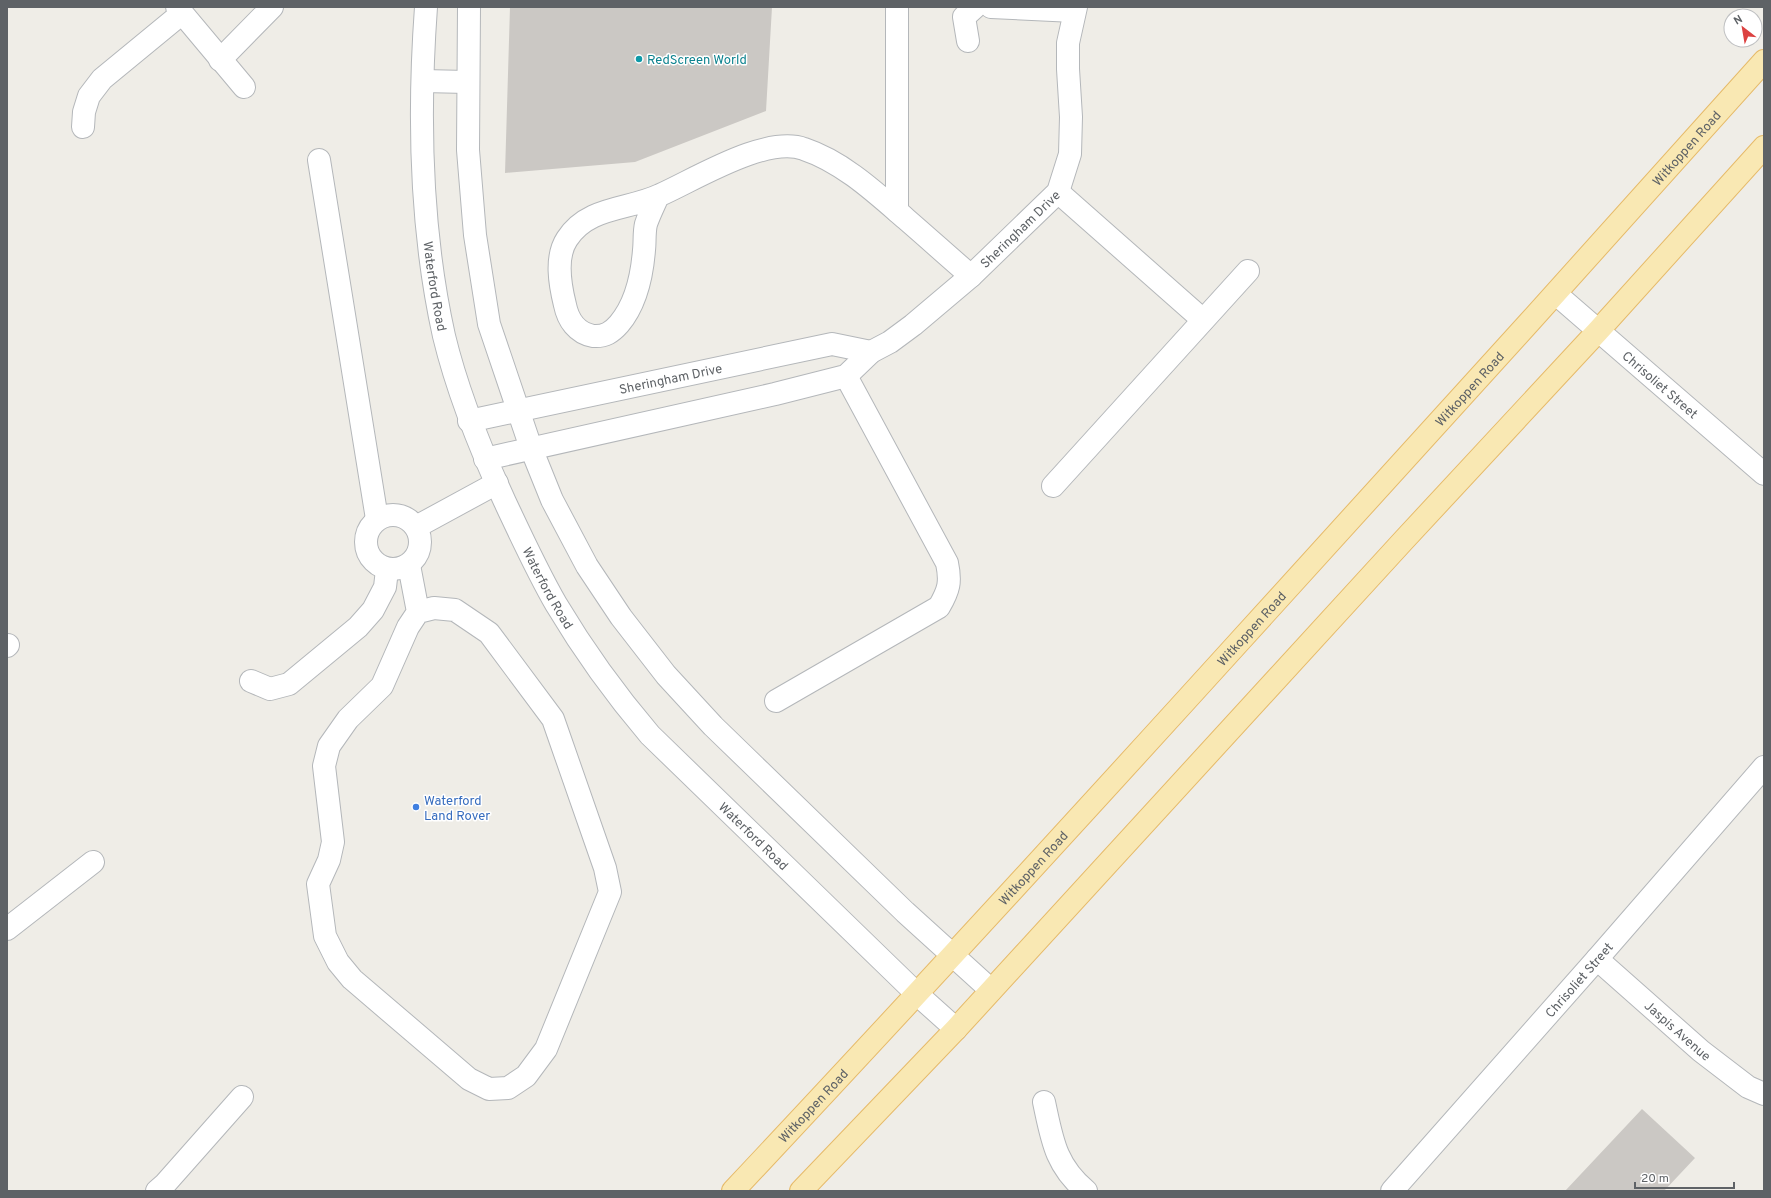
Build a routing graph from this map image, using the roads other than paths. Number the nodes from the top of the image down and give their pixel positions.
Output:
1 (272, 7) edge
2 (426, 7) edge
3 (469, 7) edge
4 (896, 7) edge
5 (975, 7) edge
6 (991, 7) edge
7 (1075, 9) edge
8 (179, 10) edge
9 (968, 41) dead end
10 (220, 60) junction
11 (1764, 61) edge
12 (423, 81) junction
13 (467, 82) junction
14 (244, 87) dead end
15 (82, 127) dead end
16 (1764, 147) edge
17 (319, 160) dead end
18 (1058, 192) junction
19 (658, 196) junction
20 (897, 212) junction
21 (1248, 272) dead end
22 (971, 276) junction
23 (1556, 294) junction
24 (1203, 320) junction
25 (1598, 331) junction
26 (871, 352) junction
27 (846, 376) junction
28 (517, 411) junction
29 (469, 421) junction
30 (531, 448) junction
31 (486, 459) junction
32 (1764, 474) edge
33 (497, 484) junction
34 (1054, 486) dead end
35 (377, 519) junction
36 (416, 527) junction
37 (409, 565) junction
38 (387, 570) junction
39 (418, 612) junction
40 (251, 681) dead end
41 (776, 701) dead end
42 (1764, 767) edge
43 (93, 862) dead end
44 (7, 929) edge
45 (953, 955) junction
46 (1597, 959) junction
47 (991, 990) junction
48 (918, 995) junction
49 (956, 1029) junction
50 (1764, 1094) edge
51 (242, 1097) dead end
52 (1044, 1102) dead end
53 (165, 1189) edge
54 (733, 1191) edge
55 (801, 1191) edge
56 (1086, 1191) edge
57 (1392, 1191) edge

1 - 10 street
2 - 12 street, Waterford Road
3 - 13 street
4 - 20 street
5 - 9 street
6 - 7 street
7 - 18 street, Sheringham Drive
8 - 10 street
8 - 15 street
10 - 14 street
11 - 23 main road, Witkoppen Road
12 - 13 street
12 - 29 street, Waterford Road
13 - 28 street
16 - 25 main road
17 - 35 street
18 - 22 street, Sheringham Drive
18 - 24 street
19 - 19 street
19 - 20 street
20 - 22 street
21 - 24 street
22 - 26 street, Sheringham Drive
23 - 25 street, Chrisoliet Street
23 - 45 main road, Witkoppen Road
24 - 34 street
25 - 32 street, Chrisoliet Street
25 - 47 main road
26 - 27 street, Sheringham Drive
26 - 28 street, Sheringham Drive
27 - 30 street, Sheringham Drive
27 - 41 street
28 - 29 street, Sheringham Drive
28 - 30 street
29 - 31 street, Waterford Road
30 - 31 street, Sheringham Drive
30 - 45 street
31 - 33 street, Waterford Road
33 - 36 street
33 - 48 street, Waterford Road
35 - 36 street
35 - 38 street
36 - 37 street
37 - 38 street
37 - 39 street
38 - 40 street
39 - 39 street
42 - 46 street, Chrisoliet Street
43 - 44 street
45 - 47 street
45 - 48 main road, Witkoppen Road
46 - 50 street, Jaspis Avenue
46 - 57 street, Chrisoliet Street
47 - 49 main road
48 - 49 street, Waterford Road
48 - 54 main road, Witkoppen Road
49 - 55 main road
51 - 53 street
52 - 56 street

